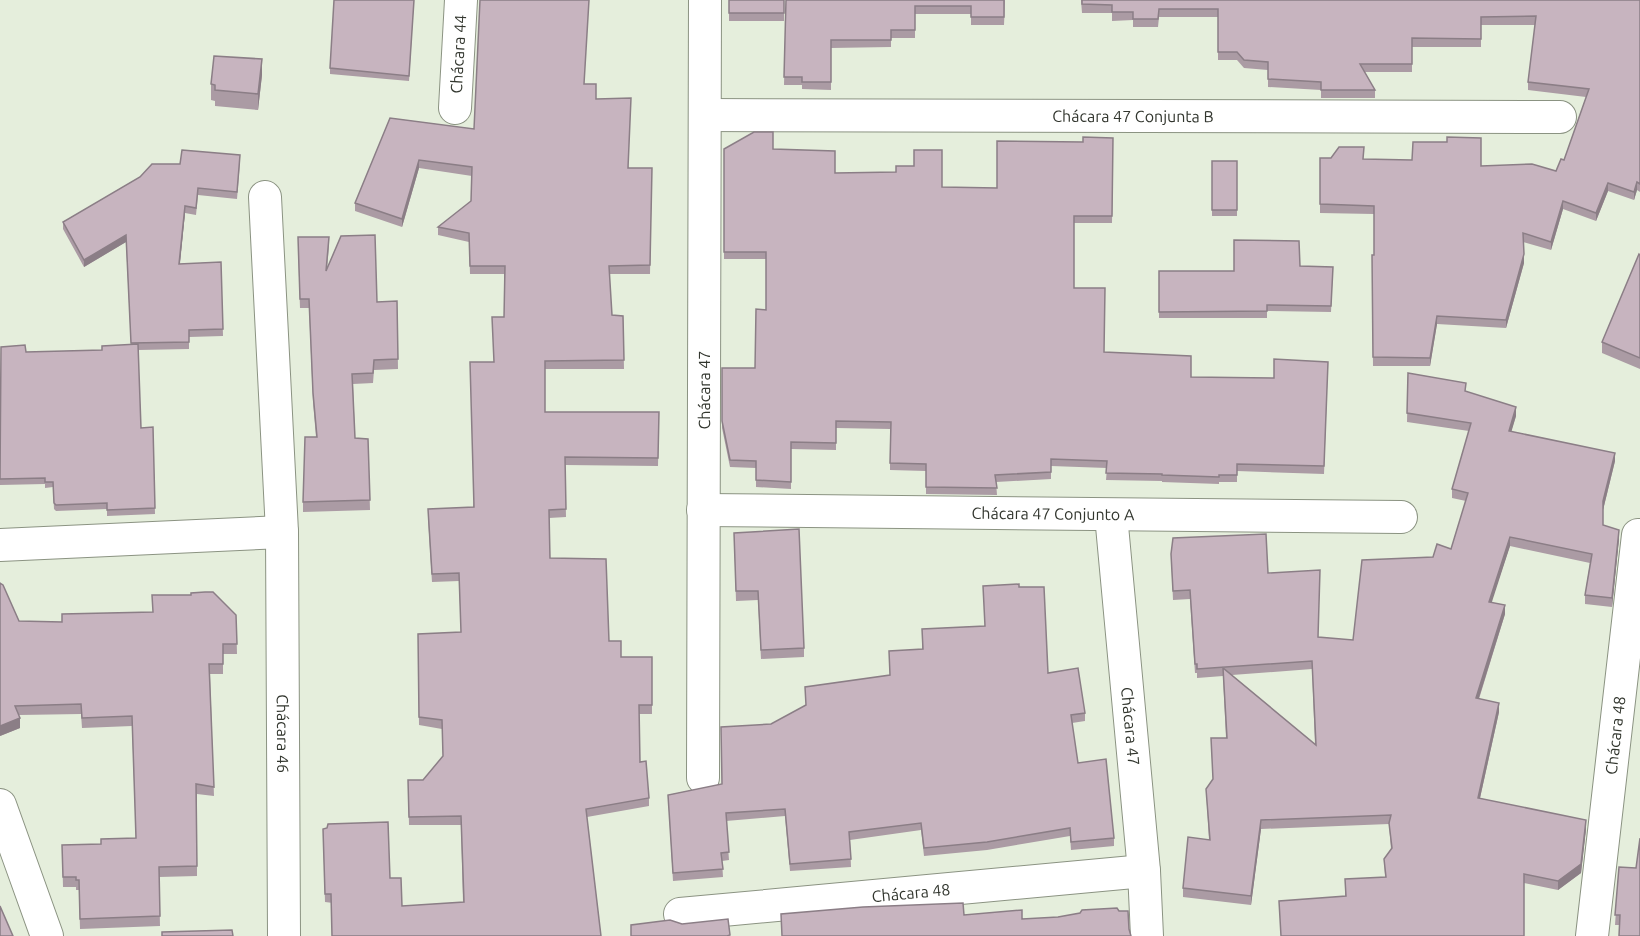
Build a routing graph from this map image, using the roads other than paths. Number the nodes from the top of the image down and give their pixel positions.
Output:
1 (461, 0) edge
2 (705, 0) edge
3 (455, 108) dead end
4 (705, 115) junction
5 (1560, 117) dead end
6 (265, 197) dead end
7 (703, 510) junction
8 (1111, 515) junction
9 (1401, 517) dead end
10 (282, 532) junction
11 (1638, 534) dead end
12 (0, 545) edge
13 (703, 778) dead end
14 (0, 806) edge
15 (1144, 871) junction
16 (680, 914) dead end
17 (46, 936) edge
18 (284, 936) edge
19 (1147, 936) edge
20 (1592, 936) edge

1 - 3 street, Chácara 44
2 - 4 street, Chácara 47
4 - 5 street, Chácara 47 Conjunta B
4 - 7 street, Chácara 47
6 - 10 street, Chácara 46
7 - 8 street, Chácara 47 Conjunto A
7 - 13 street, Chácara 47
8 - 9 street, Chácara 47 Conjunto A
8 - 15 street, Chácara 47
10 - 12 street
10 - 18 street, Chácara 46
11 - 20 street, Chácara 48
14 - 17 street
15 - 16 street, Chácara 48
15 - 19 street, Chácara 47

